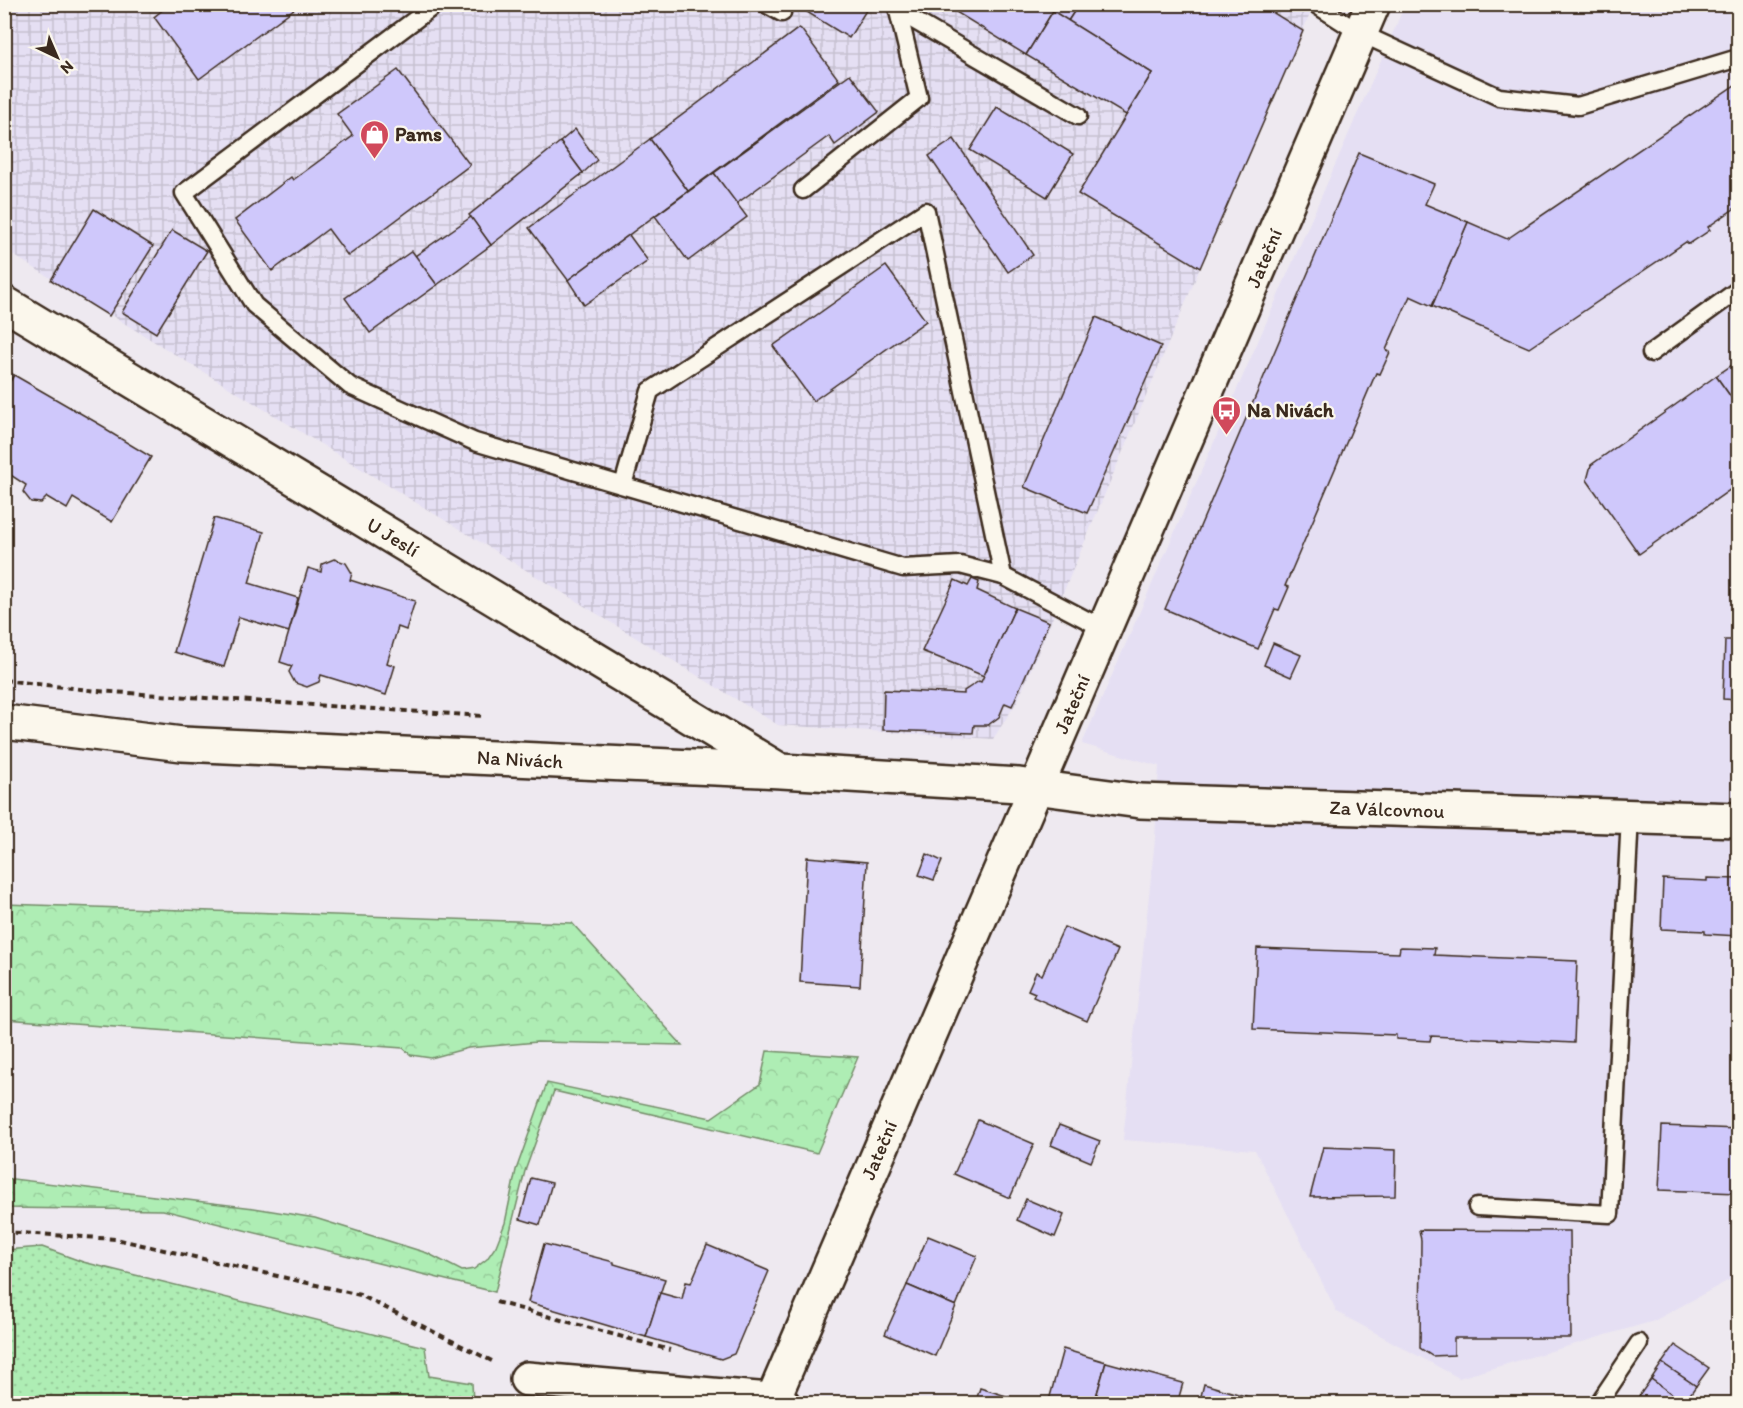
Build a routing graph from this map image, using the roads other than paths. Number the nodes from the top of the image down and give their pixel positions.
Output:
1 (436, 4) edge
2 (766, 4) edge
3 (1315, 4) edge
4 (900, 8) edge
5 (782, 13) dead end
6 (1367, 19) edge
7 (1738, 58) edge
8 (1078, 116) dead end
9 (803, 190) dead end
10 (1738, 290) edge
11 (4, 303) edge
12 (1651, 353) dead end
13 (623, 485) junction
14 (1003, 576) junction
15 (1104, 629) junction
16 (4, 722) edge
17 (781, 771) junction
18 (1037, 786) junction
19 (1630, 816) junction
20 (1738, 820) edge
21 (1477, 1207) dead end
22 (1639, 1343) dead end
23 (527, 1378) road end
24 (775, 1402) edge
25 (1598, 1404) edge

1 - 13 lane
2 - 5 lane
3 - 6 lane
4 - 8 lane
4 - 9 lane
6 - 7 lane
6 - 15 street, Jateční
10 - 12 lane
11 - 17 street, U Jeslí
13 - 14 lane
13 - 14 lane
14 - 15 lane
15 - 18 street, Jateční
16 - 17 street, Na Nivách
17 - 18 street, Na Nivách
18 - 19 street, Za Válcovnou
18 - 24 street, Jateční
19 - 20 street, Za Válcovnou
19 - 21 lane
22 - 25 lane
23 - 24 street

